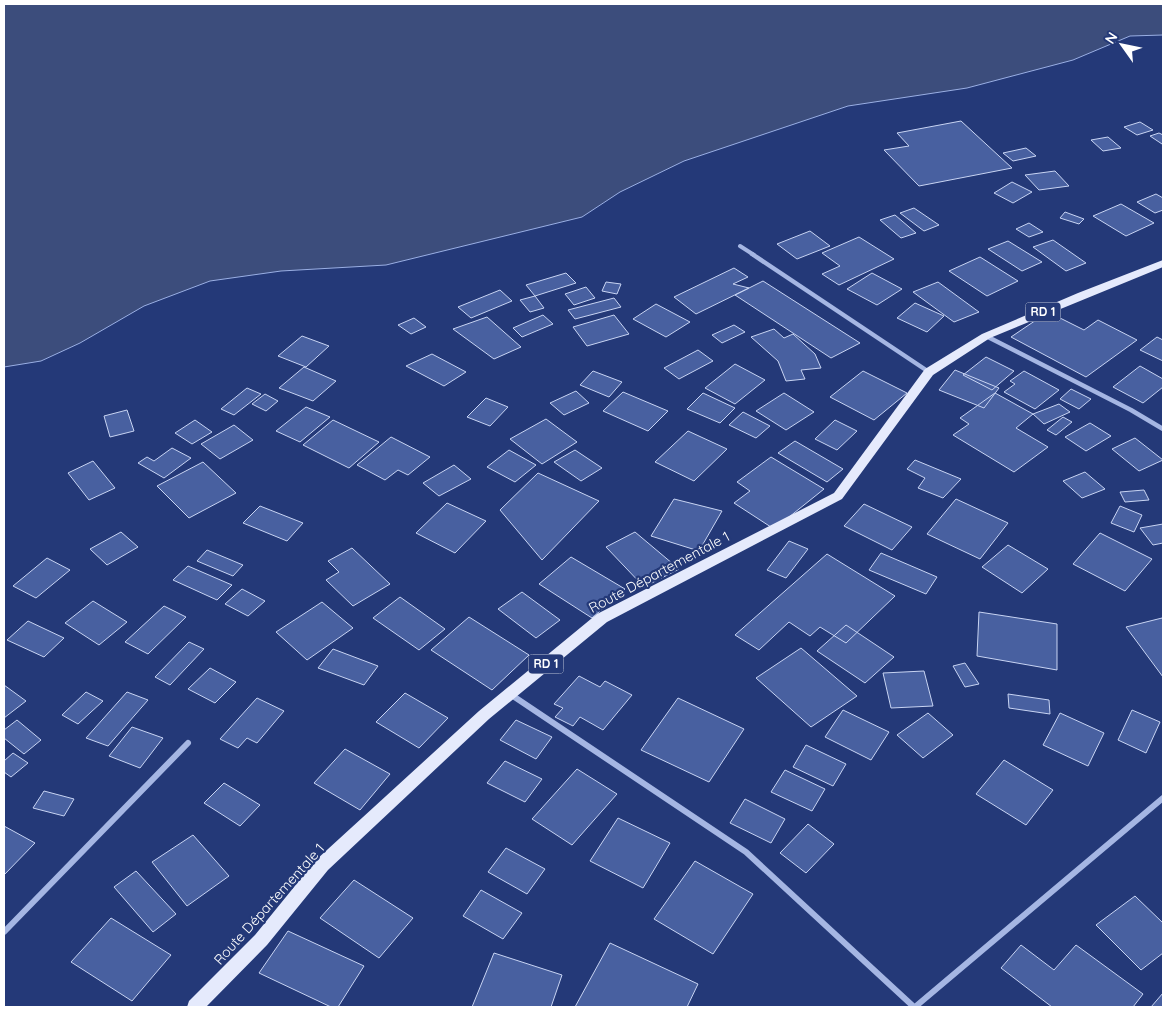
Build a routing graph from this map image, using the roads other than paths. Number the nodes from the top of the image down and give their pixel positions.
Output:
1 (740, 246) dead end
2 (1163, 263) edge
3 (986, 336) junction
4 (929, 372) junction
5 (1163, 429) edge
6 (510, 694) junction
7 (188, 743) dead end
8 (1163, 798) edge
9 (4, 932) edge
10 (195, 1007) edge
11 (914, 1007) edge

1 - 4 street
2 - 3 main road, Route Départementale 1 / RD 1
3 - 4 main road, Route Départementale 1 / RD 1
3 - 5 street
4 - 6 main road, Route Départementale 1 / RD 1
6 - 10 main road, Route Départementale 1 / RD 1
6 - 11 street
7 - 9 street
8 - 11 street

